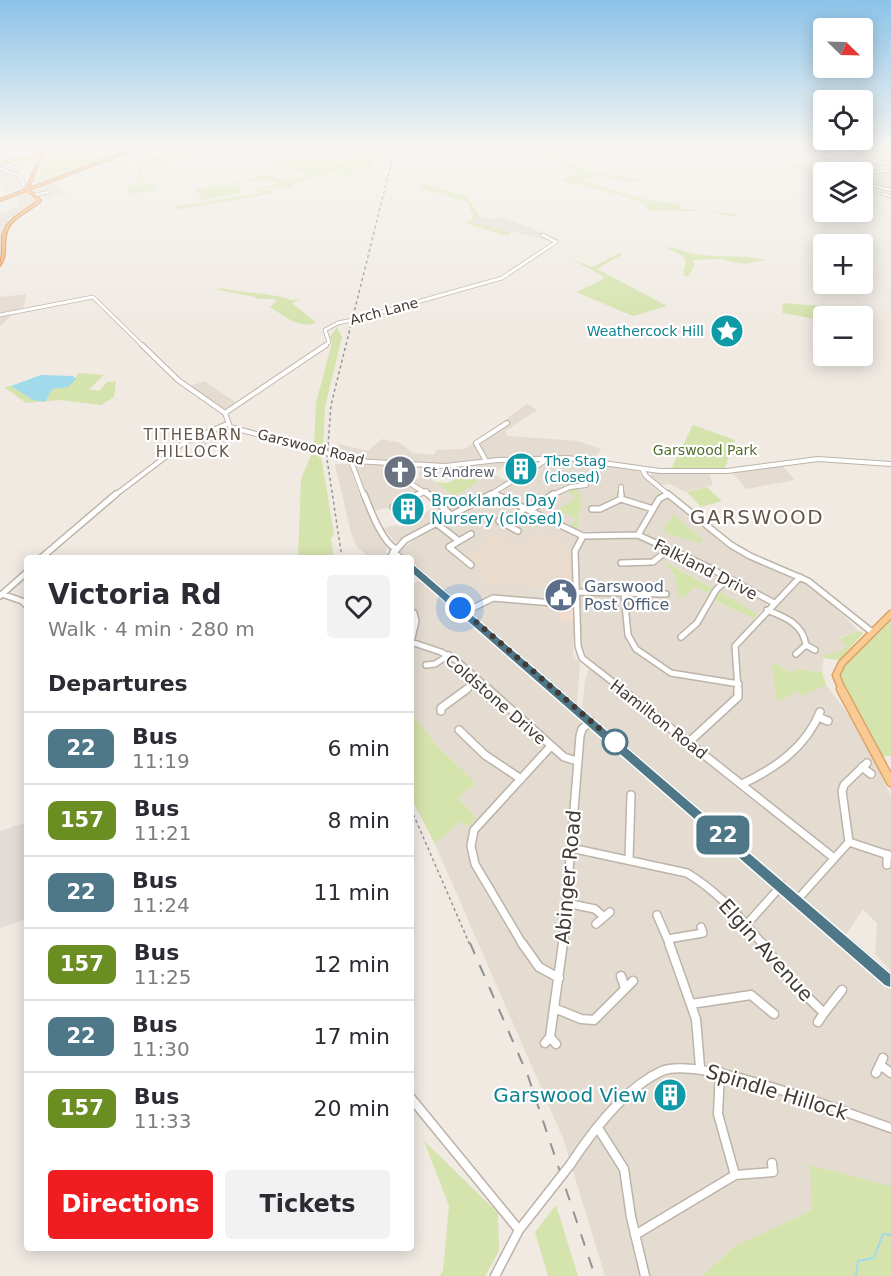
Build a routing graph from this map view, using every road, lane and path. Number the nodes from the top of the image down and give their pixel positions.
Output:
1 (37, 204) edge
2 (3, 231) edge
3 (543, 235) dead end
4 (0, 265) edge
5 (0, 312) edge
6 (225, 413) junction
7 (507, 423) dead end
8 (227, 424) junction
9 (544, 459) junction
10 (354, 461) junction
11 (486, 461) junction
12 (891, 464) edge
13 (410, 465) junction
14 (642, 469) junction
15 (569, 484) junction
16 (586, 484) dead end
17 (562, 485) dead end
18 (621, 487) dead end
19 (426, 491) junction
20 (493, 493) junction
21 (668, 494) junction
22 (621, 499) junction
23 (393, 507) dead end
24 (524, 508) junction
25 (592, 509) dead end
26 (653, 509) junction
27 (530, 511) junction
28 (451, 515) junction
29 (499, 521) dead end
30 (436, 523) junction
31 (507, 525) junction
32 (518, 531) dead end
33 (471, 534) dead end
34 (638, 535) junction
35 (583, 536) junction
36 (459, 541) junction
37 (669, 549) junction
38 (394, 551) junction
39 (44, 555) edge
40 (391, 555) edge
41 (398, 555) edge
42 (619, 563) dead end
43 (459, 564) dead end
44 (414, 569) edge
45 (24, 575) edge
46 (800, 577) junction
47 (728, 579) junction
48 (577, 592) junction
49 (624, 594) junction
50 (657, 594) junction
51 (666, 594) dead end
52 (1, 595) edge
53 (659, 601) dead end
54 (774, 603) junction
55 (24, 604) edge
56 (577, 605) junction
57 (767, 610) junction
58 (465, 612) junction
59 (414, 613) dead end
60 (891, 614) edge
61 (414, 630) edge
62 (872, 632) junction
63 (681, 637) dead end
64 (414, 643) edge
65 (806, 645) junction
66 (815, 650) dead end
67 (796, 654) dead end
68 (449, 655) junction
69 (429, 666) dead end
70 (479, 680) junction
71 (738, 684) junction
72 (440, 709) dead end
73 (591, 721) junction
74 (828, 721) dead end
75 (463, 731) dead end
76 (689, 742) junction
77 (551, 746) junction
78 (577, 761) junction
79 (872, 774) dead end
80 (521, 779) junction
81 (891, 782) edge
82 (742, 784) junction
83 (639, 804) dead end
84 (849, 842) junction
85 (571, 848) junction
86 (889, 855) edge
87 (834, 858) junction
88 (629, 859) junction
89 (887, 865) dead end
90 (782, 885) junction
91 (798, 899) junction
92 (566, 903) junction
93 (657, 915) dead end
94 (596, 924) dead end
95 (747, 924) junction
96 (704, 930) dead end
97 (668, 939) junction
98 (621, 976) dead end
99 (559, 978) junction
100 (891, 980) edge
101 (633, 981) dead end
102 (625, 988) junction
103 (842, 990) dead end
104 (691, 1004) junction
105 (554, 1008) junction
106 (769, 1013) dead end
107 (824, 1013) junction
108 (818, 1022) dead end
109 (547, 1040) joint
110 (556, 1044) dead end
111 (880, 1065) dead end
112 (700, 1067) junction
113 (720, 1072) junction
114 (891, 1073) edge
115 (414, 1102) edge
116 (598, 1128) junction
117 (891, 1128) edge
118 (772, 1163) dead end
119 (735, 1176) junction
120 (519, 1230) junction
121 (635, 1235) junction
122 (495, 1276) edge
123 (645, 1276) edge

1 - 2 highway
2 - 4 highway
3 - 6 street, Arch Lane, bridge
5 - 6 street
6 - 8 street
7 - 11 street
8 - 10 street, Garswood Road, bridge
8 - 39 street
9 - 11 street, Garswood Road
9 - 14 street, Garswood Road
9 - 20 street
10 - 13 street, Garswood Road
10 - 38 street
11 - 13 street, Garswood Road
12 - 14 street, Garswood Road
13 - 19 street
14 - 21 street
15 - 16 street
15 - 17 street
15 - 27 street
18 - 22 street
19 - 23 street
19 - 28 street
20 - 24 street
20 - 28 street
21 - 26 street
21 - 46 street
22 - 25 street
22 - 26 street
24 - 27 street
24 - 31 street
26 - 34 street
27 - 35 street
28 - 30 street
29 - 31 street
30 - 36 street
30 - 38 street
31 - 32 street
33 - 36 street
34 - 35 street
34 - 37 street, Falkland Drive
35 - 48 street, Hamilton Road
36 - 43 street
37 - 42 street
37 - 47 street, Falkland Drive
38 - 40 street
38 - 41 street
44 - 58 street
45 - 52 street
46 - 54 street
46 - 62 street
47 - 54 street, Falkland Drive
47 - 63 street
48 - 49 street
48 - 56 street, Hamilton Road
49 - 50 street
49 - 71 street
50 - 51 street
50 - 53 street
52 - 55 street
54 - 57 street
56 - 58 street
56 - 76 street, Hamilton Road
57 - 65 street
57 - 71 street
58 - 73 street
59 - 61 street
60 - 62 main road
62 - 81 main road
64 - 68 street, Coldstone Drive
65 - 66 street
65 - 67 street
68 - 69 street
68 - 70 street, Coldstone Drive
70 - 72 street
70 - 77 street, Coldstone Drive
71 - 76 street
73 - 78 street, Abinger Road
73 - 90 street
74 - 82 street
75 - 80 street
76 - 82 street, Hamilton Road
77 - 78 street, Coldstone Drive
77 - 80 street
78 - 85 street, Abinger Road
79 - 84 street
80 - 99 street
82 - 87 street, Hamilton Road
83 - 88 street
84 - 86 street
84 - 87 street
85 - 88 street, Elgin Avenue
85 - 92 street, Abinger Road
86 - 89 street
87 - 91 street
88 - 95 street, Elgin Avenue
90 - 91 street
90 - 95 street
91 - 100 street
92 - 94 street
92 - 99 street, Abinger Road
93 - 97 street
95 - 107 street, Elgin Avenue
96 - 97 street
97 - 104 street
98 - 102 street
99 - 105 street, Abinger Road
101 - 102 street
102 - 105 street
103 - 107 street, Elgin Avenue
104 - 106 street
104 - 112 street
105 - 109 street, Abinger Road
107 - 108 street, Elgin Avenue
109 - 110 street, Abinger Road
111 - 114 street
112 - 113 street, Spindle Hillock
112 - 116 street, Spindle Hillock
113 - 117 street, Spindle Hillock
113 - 119 street
115 - 120 street
116 - 120 street, Spindle Hillock, bridge
116 - 121 street
118 - 119 street
119 - 121 street
120 - 122 street, Spindle Hillock
121 - 123 street

